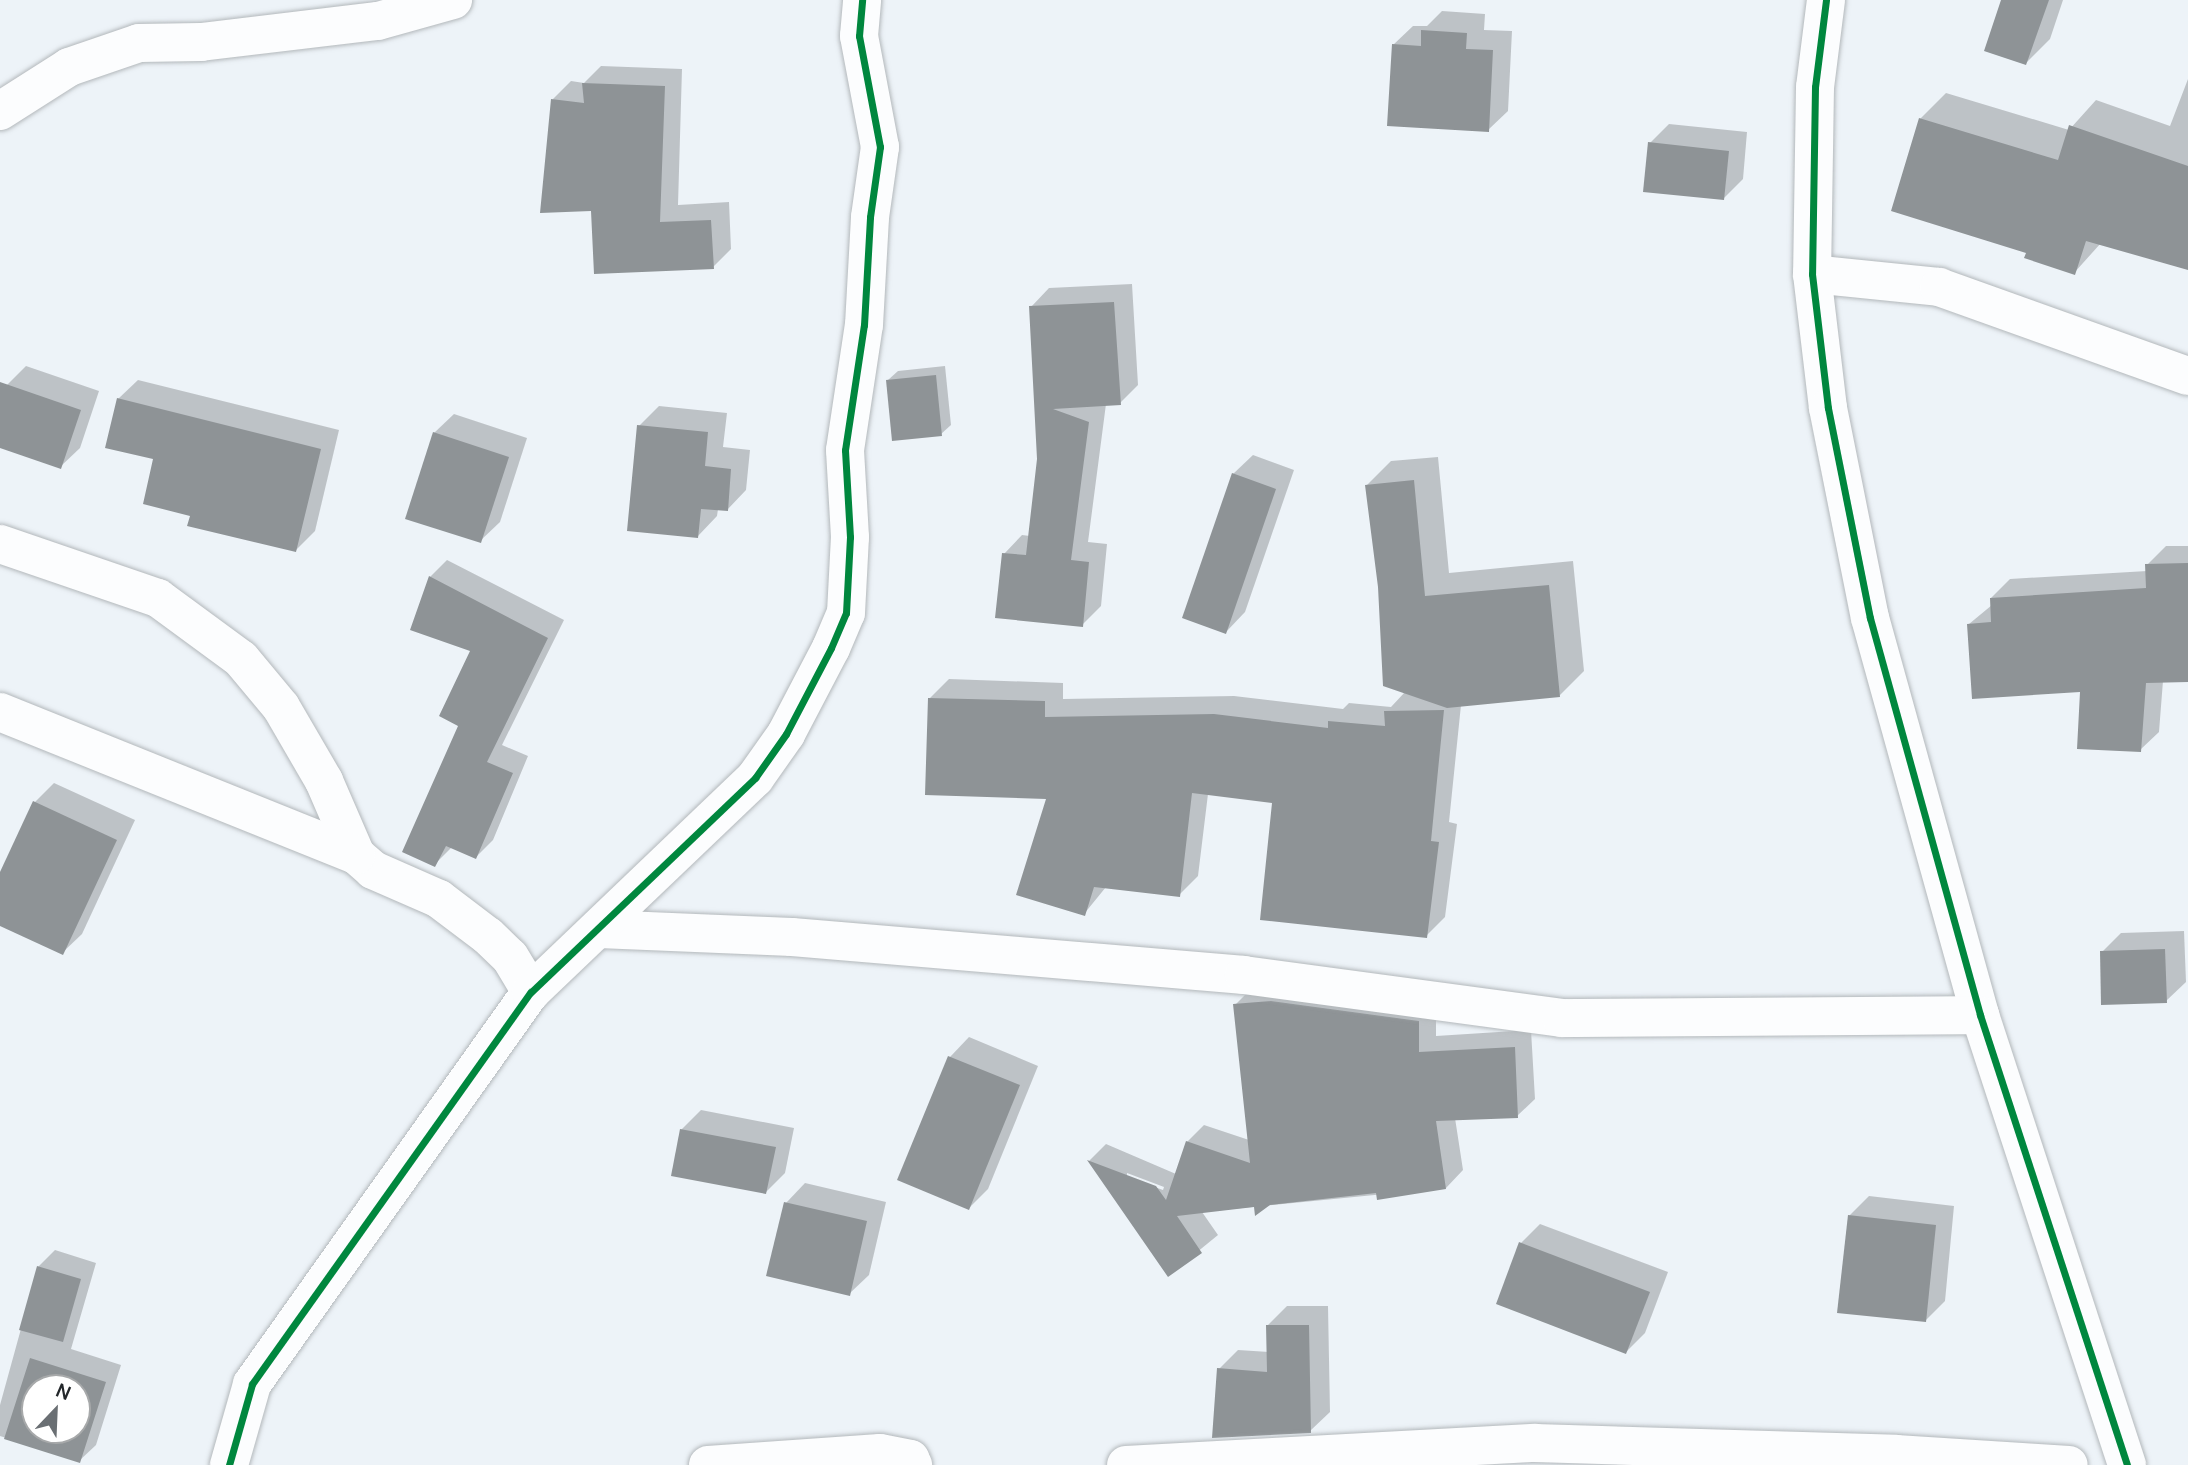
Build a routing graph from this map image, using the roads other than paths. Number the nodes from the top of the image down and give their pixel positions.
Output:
1 (453, 0) edge
2 (862, 0) edge
3 (1826, 0) edge
4 (0, 111) edge
5 (1812, 275) junction
6 (2188, 376) edge
7 (0, 544) edge
8 (0, 712) edge
9 (356, 855) junction
10 (598, 929) junction
11 (531, 992) junction
12 (1980, 1015) junction
13 (2126, 1461) edge
14 (229, 1465) edge
15 (708, 1465) edge
16 (913, 1465) edge
17 (1126, 1465) edge
18 (2070, 1465) edge
19 (2082, 1465) edge

1 - 4 street
2 - 10 street
3 - 5 street
5 - 6 street
5 - 12 street
7 - 9 street
8 - 9 street
9 - 11 street
10 - 11 street
10 - 12 street
11 - 14 street
12 - 13 street
13 - 19 street
15 - 16 street
17 - 18 street

